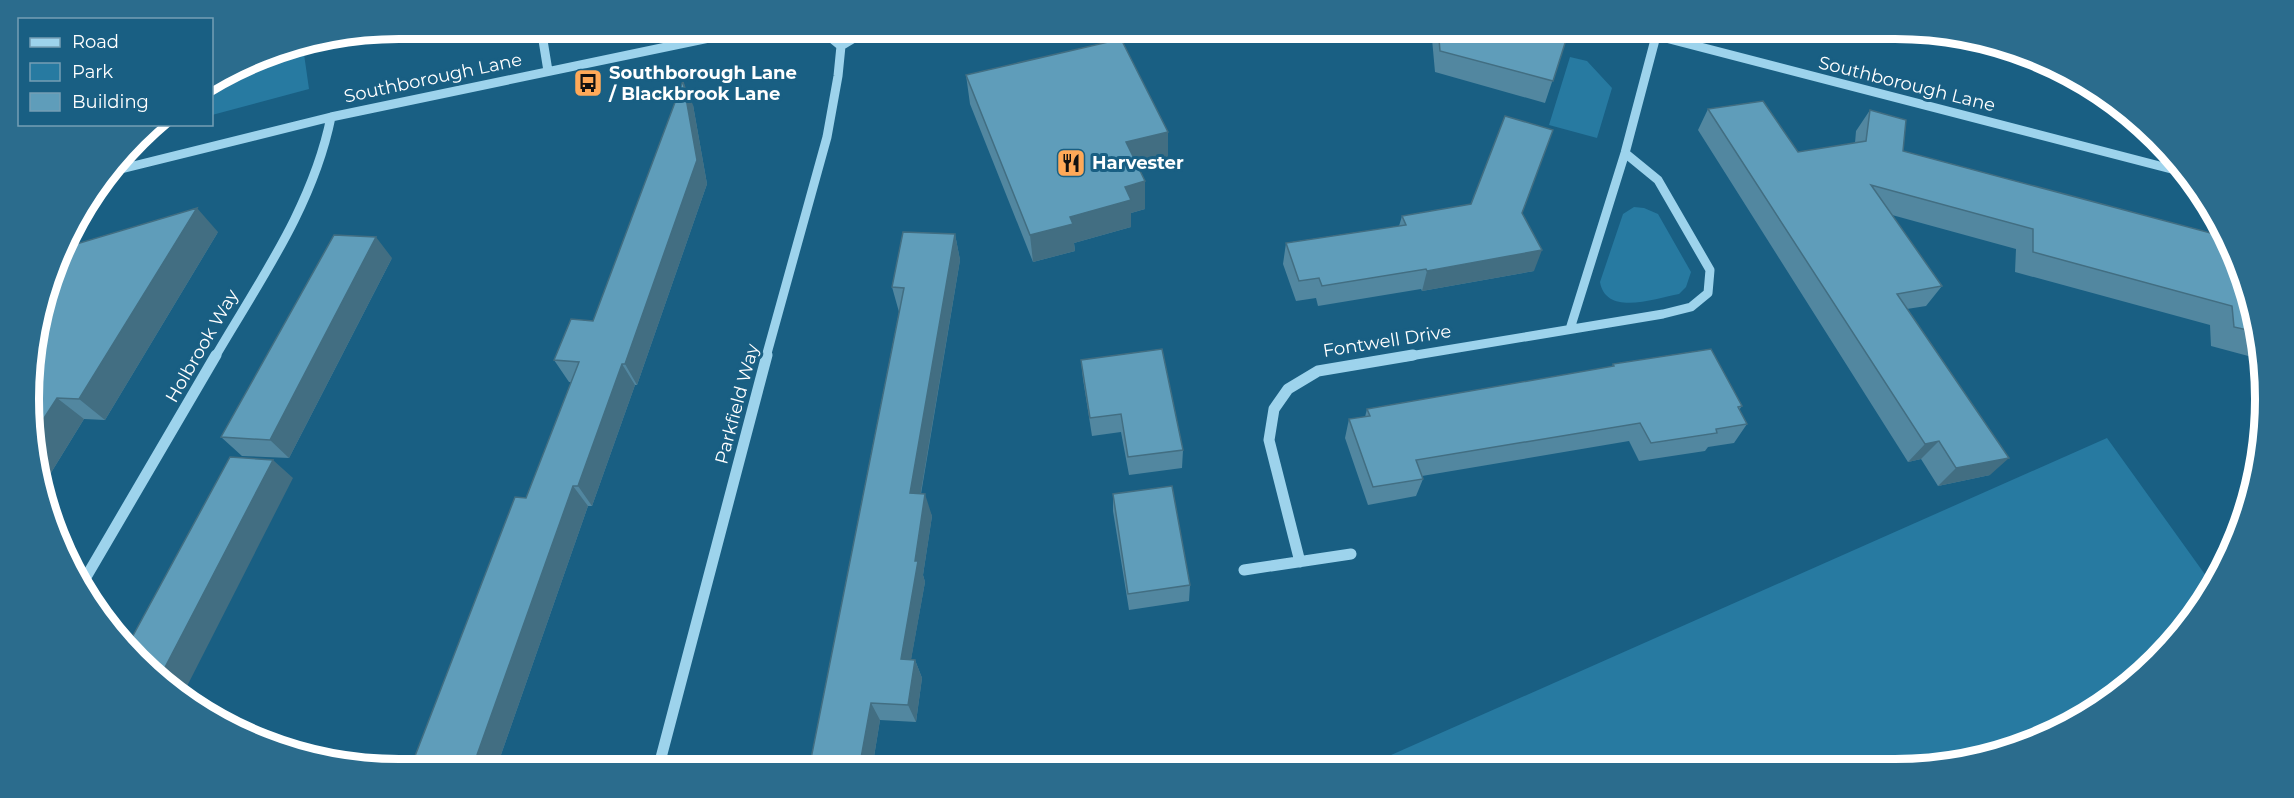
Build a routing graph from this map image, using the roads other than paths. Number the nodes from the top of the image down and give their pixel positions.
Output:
1 (543, 39) edge
2 (704, 39) edge
3 (832, 39) edge
4 (853, 39) edge
5 (1655, 39) edge
6 (1668, 39) edge
7 (841, 46) junction
8 (548, 71) junction
9 (331, 117) junction
10 (1625, 153) junction
11 (122, 169) edge
12 (2172, 169) edge
13 (1570, 329) junction
14 (1351, 554) dead end
15 (1300, 562) junction
16 (1244, 570) dead end
17 (86, 577) edge
18 (661, 759) edge

1 - 8 street
2 - 8 street, Southborough Lane
3 - 7 street
4 - 7 street
5 - 10 street
6 - 12 street, Southborough Lane
7 - 18 street, Parkfield Way
8 - 9 street, Southborough Lane
9 - 11 street, Southborough Lane
9 - 17 street, Holbrook Way
10 - 13 street
10 - 13 street, Fontwell Drive
13 - 15 street, Fontwell Drive
14 - 15 street
15 - 16 street

